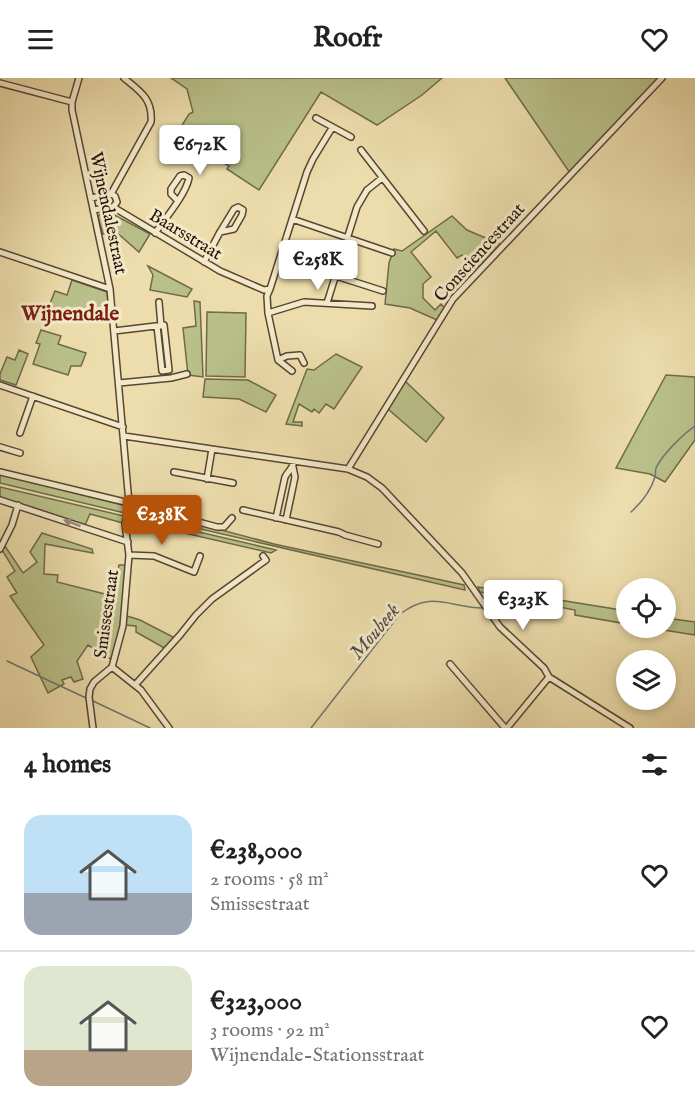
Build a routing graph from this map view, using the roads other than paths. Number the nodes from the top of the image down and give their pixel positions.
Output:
1 (79, 78) edge
2 (124, 78) edge
3 (663, 78) edge
4 (0, 83) edge
5 (72, 102) junction
6 (316, 118) dead end
7 (332, 128) junction
8 (351, 137) dead end
9 (361, 150) dead end
10 (382, 178) junction
11 (111, 194) junction
12 (91, 198) junction
13 (177, 200) dead end
14 (113, 207) junction
15 (93, 210) junction
16 (292, 219) junction
17 (424, 231) dead end
18 (220, 232) junction
19 (155, 233) junction
20 (348, 237) junction
21 (0, 252) edge
22 (392, 253) dead end
23 (204, 262) junction
24 (336, 276) junction
25 (110, 289) junction
26 (267, 289) junction
27 (384, 291) dead end
28 (159, 302) dead end
29 (327, 303) junction
30 (372, 306) dead end
31 (268, 313) junction
32 (159, 326) junction
33 (114, 331) junction
34 (278, 360) junction
35 (303, 363) dead end
36 (292, 372) dead end
37 (187, 374) dead end
38 (119, 383) junction
39 (0, 385) edge
40 (33, 396) junction
41 (123, 427) junction
42 (20, 433) dead end
43 (124, 436) junction
44 (0, 447) edge
45 (212, 449) junction
46 (20, 453) dead end
47 (294, 464) junction
48 (348, 469) junction
49 (0, 472) edge
50 (174, 472) dead end
51 (207, 479) junction
52 (233, 483) dead end
53 (0, 500) edge
54 (129, 504) junction
55 (18, 505) junction
56 (243, 510) dead end
57 (231, 518) dead end
58 (276, 518) junction
59 (286, 520) junction
60 (128, 542) junction
61 (378, 544) dead end
62 (0, 549) edge
63 (129, 555) junction
64 (200, 556) dead end
65 (263, 556) dead end
66 (450, 664) dead end
67 (112, 667) junction
68 (549, 676) junction
69 (135, 685) junction
70 (93, 728) edge
71 (169, 728) edge
72 (506, 728) edge
73 (630, 728) edge

1 - 5 street, Wijnendalestraat
2 - 11 street
3 - 48 street, Consciencestraat
4 - 5 street
5 - 12 street, Wijnendalestraat
6 - 7 street
7 - 8 street
7 - 16 street
9 - 10 street
10 - 17 street
10 - 20 street
11 - 12 street
11 - 14 street
12 - 15 street, Wijnendalestraat
13 - 19 street
14 - 15 street
14 - 19 street, Baarsstraat
15 - 25 street, Wijnendalestraat
16 - 20 street
16 - 26 street
18 - 18 street
18 - 23 street
19 - 23 street, Baarsstraat
20 - 22 street
20 - 24 street
21 - 25 street
23 - 26 street, Baarsstraat
24 - 27 street
24 - 29 street
25 - 33 street, Wijnendalestraat
26 - 31 street
28 - 32 street
29 - 30 street
29 - 31 street
31 - 34 street
32 - 32 street
32 - 33 street
33 - 38 street, Wijnendalestraat
34 - 35 street
34 - 36 street
37 - 38 street
38 - 41 street, Wijnendalestraat
39 - 40 street
40 - 41 street
40 - 42 street
41 - 43 street, Smissestraat
43 - 45 street
43 - 54 street, Smissestraat
44 - 46 street
45 - 47 street
45 - 51 street
47 - 48 street
47 - 58 street
47 - 59 street
48 - 68 street
49 - 54 street
50 - 51 street
51 - 52 street
53 - 55 street
54 - 57 street
54 - 60 street, Smissestraat
60 -> 55 street
55 - 62 street
56 - 58 street
58 - 59 street
59 - 61 street
60 - 63 street, Smissestraat
63 - 64 street, Smissestraat
63 - 67 street, Smissestraat
65 - 69 street
66 - 72 street
67 - 69 street, Smissestraat
67 - 70 street
68 - 72 street
68 - 73 street
69 - 71 street, Smissestraat

